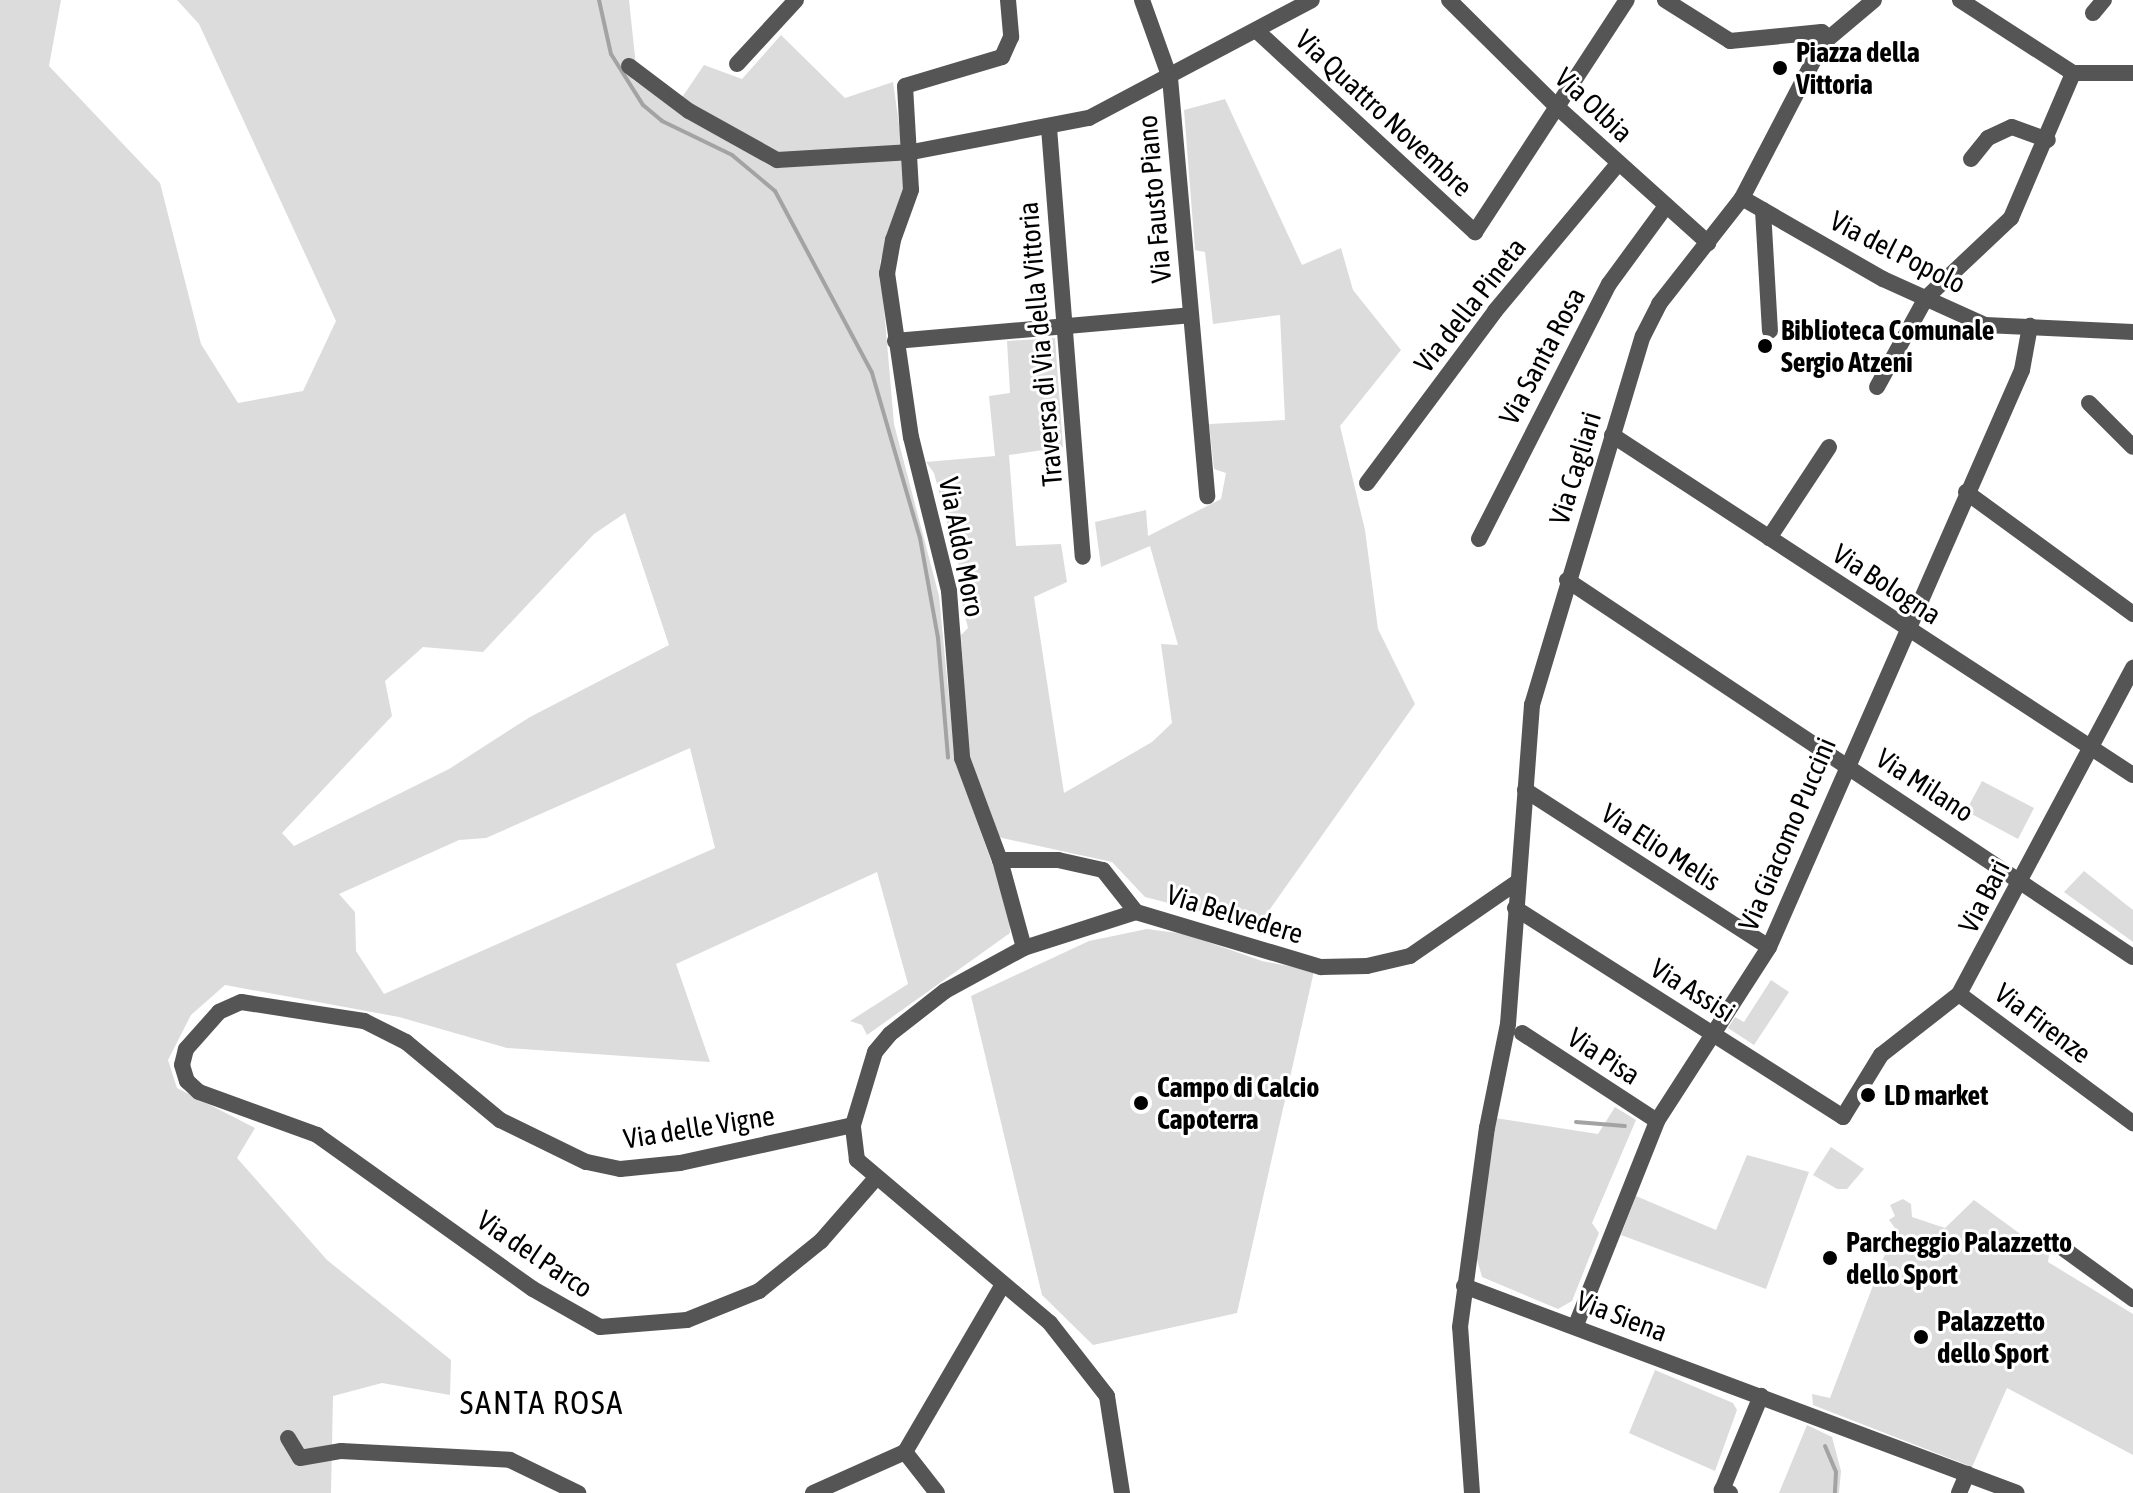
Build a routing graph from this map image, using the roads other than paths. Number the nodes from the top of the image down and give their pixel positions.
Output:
1 (796, 0) edge
2 (1008, 0) edge
3 (1142, 0) edge
4 (1449, 0) edge
5 (1627, 0) edge
6 (1665, 0) edge
7 (1874, 0) edge
8 (1960, 0) edge
9 (1304, 2) edge
10 (1257, 31) junction
11 (1827, 37) junction
12 (737, 64) dead end
13 (629, 66) dead end
14 (2073, 73) junction
15 (2133, 73) edge
16 (1170, 78) junction
17 (1556, 106) junction
18 (1049, 128) junction
19 (2048, 140) junction
20 (912, 152) junction
21 (1971, 159) dead end
22 (1618, 164) junction
23 (1742, 198) junction
24 (1666, 206) junction
25 (1763, 210) junction
26 (1708, 243) junction
27 (1926, 298) junction
28 (1190, 315) junction
29 (1995, 325) junction
30 (1062, 326) junction
31 (2030, 326) junction
32 (1770, 331) dead end
33 (2133, 332) edge
34 (895, 341) junction
35 (2025, 352) junction
36 (1877, 387) dead end
37 (2089, 403) dead end
38 (1612, 435) junction
39 (1829, 447) dead end
40 (2133, 447) edge
41 (1367, 483) dead end
42 (1966, 492) junction
43 (1207, 496) dead end
44 (1769, 538) junction
45 (1479, 539) dead end
46 (1083, 557) dead end
47 (1567, 580) junction
48 (2133, 614) edge
49 (1905, 627) junction
50 (2133, 668) edge
51 (2092, 747) junction
52 (1845, 764) junction
53 (2133, 775) edge
54 (1525, 790) junction
55 (1000, 860) junction
56 (2021, 879) junction
57 (1516, 883) junction
58 (1515, 908) junction
59 (1136, 912) junction
60 (1769, 947) junction
61 (1024, 948) junction
62 (2133, 957) edge
63 (1959, 994) junction
64 (1522, 1033) dead end
65 (1714, 1034) junction
66 (199, 1092) joint
67 (1843, 1117) joint
68 (1657, 1121) junction
69 (2133, 1123) edge
70 (853, 1125) junction
71 (875, 1179) junction
72 (2057, 1244) dead end
73 (1003, 1284) junction
74 (1464, 1286) junction
75 (2133, 1299) edge
76 (1576, 1325) junction
77 (1761, 1396) junction
78 (288, 1438) dead end
79 (905, 1452) junction
80 (1967, 1474) junction
81 (578, 1493) edge
82 (813, 1493) edge
83 (937, 1493) edge
84 (1122, 1493) edge
85 (1472, 1493) edge
86 (1730, 1493) edge
87 (1959, 1493) edge
88 (2017, 1493) edge

1 - 12 street
2 - 20 street, Via Aldo Moro
3 - 16 street, Via Fausto Piano
4 - 17 street, Via Olbia
5 - 17 street
6 - 11 street
7 - 11 street, Via Cagliari
8 - 14 street
9 - 10 street
10 - 16 street
10 - 17 street, Via Quattro Novembre
11 - 23 street, Via Cagliari
13 - 20 street
14 - 15 street
14 - 19 street
16 - 18 street
16 - 28 street, Via Fausto Piano
17 - 22 street, Via Olbia
18 - 20 street
18 - 30 street, Traversa di Via della Vittoria
19 - 21 street
19 - 27 street
20 - 34 street, Via Aldo Moro
22 - 24 street, Via Olbia
22 - 41 street, Via della Pineta
23 - 25 street, Via del Popolo
23 - 26 street, Via Cagliari
24 - 26 street, Via Olbia
24 - 45 street, Via Santa Rosa
25 - 27 street, Via del Popolo
25 - 32 street
26 - 38 street, Via Cagliari
27 - 29 street, Via del Popolo
27 - 36 street
28 - 30 street, Via Fausto Piano
28 - 43 street, Via Fausto Piano
29 - 31 street, Via del Popolo
29 - 35 street
30 - 34 street, Via Fausto Piano
30 - 46 street, Traversa di Via della Vittoria
31 - 33 street, Via del Popolo
31 - 35 street, Via Giacomo Puccini
34 - 55 street, Via Aldo Moro
35 - 42 street, Via Giacomo Puccini
37 - 40 street
38 - 44 street, Via Bologna
38 - 47 street, Via Cagliari
39 - 44 street
42 - 48 street
42 - 49 street, Via Giacomo Puccini
44 - 49 street, Via Bologna
47 - 52 street, Via Milano
47 - 54 street, Via Cagliari
49 - 51 street, Via Bologna
49 - 52 street, Via Giacomo Puccini
50 - 51 street, Via Bari
51 - 53 street, Via Bologna
51 - 56 street, Via Bari
52 - 56 street, Via Milano
52 - 60 street, Via Giacomo Puccini
54 - 57 street, Via Cagliari
54 - 60 street, Via Elio Melis
55 - 59 street
55 - 61 street, Via Aldo Moro
56 - 62 street, Via Milano
56 - 63 street, Via Bari
57 - 58 street, Via Cagliari
57 - 59 street, Via Belvedere
58 - 65 street, Via Assisi
58 - 74 street, Via Cagliari
59 - 61 street, Via Belvedere
60 - 65 street, Via Giacomo Puccini
61 - 70 street, Via Belvedere
63 - 67 street, Via Bari
63 - 69 street, Via Firenze
64 - 68 street, Via Pisa
65 - 67 street, Via Assisi
65 - 68 street, Via Giacomo Puccini
66 - 70 street, Via delle Vigne
66 - 71 street, Via del Parco
68 - 76 street, Via Giacomo Puccini
70 - 71 street, Via Belvedere
71 - 73 street, Via Belvedere
72 - 75 street
73 - 79 street
73 - 84 street, Via Belvedere
74 - 76 street, Via Siena
74 - 85 street, Via Cagliari
76 - 77 street, Via Siena
77 - 80 street, Via Siena
77 - 86 street
78 - 81 street
79 - 82 street
79 - 83 street
80 - 87 street
80 - 88 street, Via Siena

